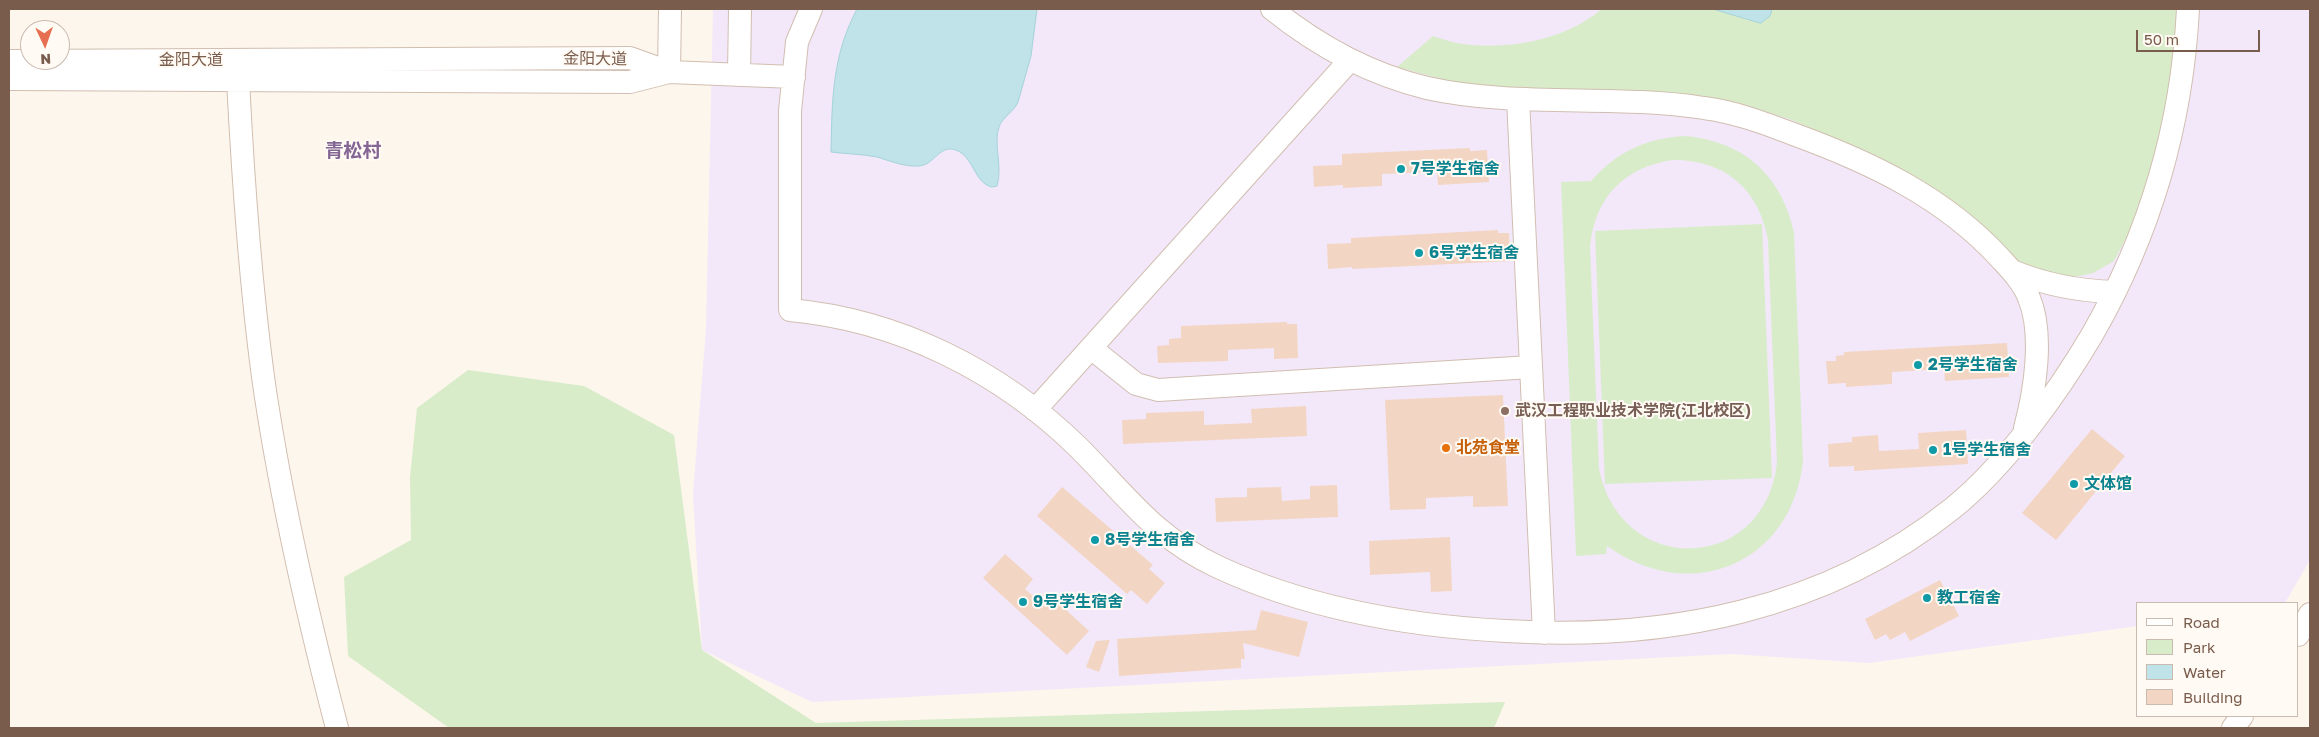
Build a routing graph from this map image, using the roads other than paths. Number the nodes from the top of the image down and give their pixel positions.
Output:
1 (670, 9) edge
2 (740, 9) edge
3 (811, 9) edge
4 (1272, 9) edge
5 (2188, 9) edge
6 (1350, 60) junction
7 (9, 61) edge
8 (669, 72) junction
9 (739, 75) junction
10 (794, 77) junction
11 (9, 79) edge
12 (238, 80) junction
13 (1518, 99) junction
14 (2012, 271) junction
15 (2115, 292) junction
16 (1090, 348) junction
17 (1531, 367) junction
18 (1035, 410) junction
19 (2024, 433) junction
20 (2310, 614) edge
21 (1544, 633) junction
22 (2299, 633) edge
23 (2241, 717) edge
24 (337, 728) edge
25 (2233, 728) edge

1 - 8 street
2 - 9 street
3 - 10 street
4 - 6 street
5 - 15 street
6 - 13 street
6 - 16 street
7 - 8 street, 金阳大道
8 - 9 street
8 - 12 street, 金阳大道
9 - 10 street
10 - 18 street
11 - 12 street, 金阳大道
12 - 24 street
13 - 14 street
13 - 17 street
14 - 15 street
14 - 19 street
15 - 19 street
16 - 17 street
16 - 18 street
17 - 21 street
18 - 21 street
19 - 21 street
20 - 22 street
23 - 25 street

